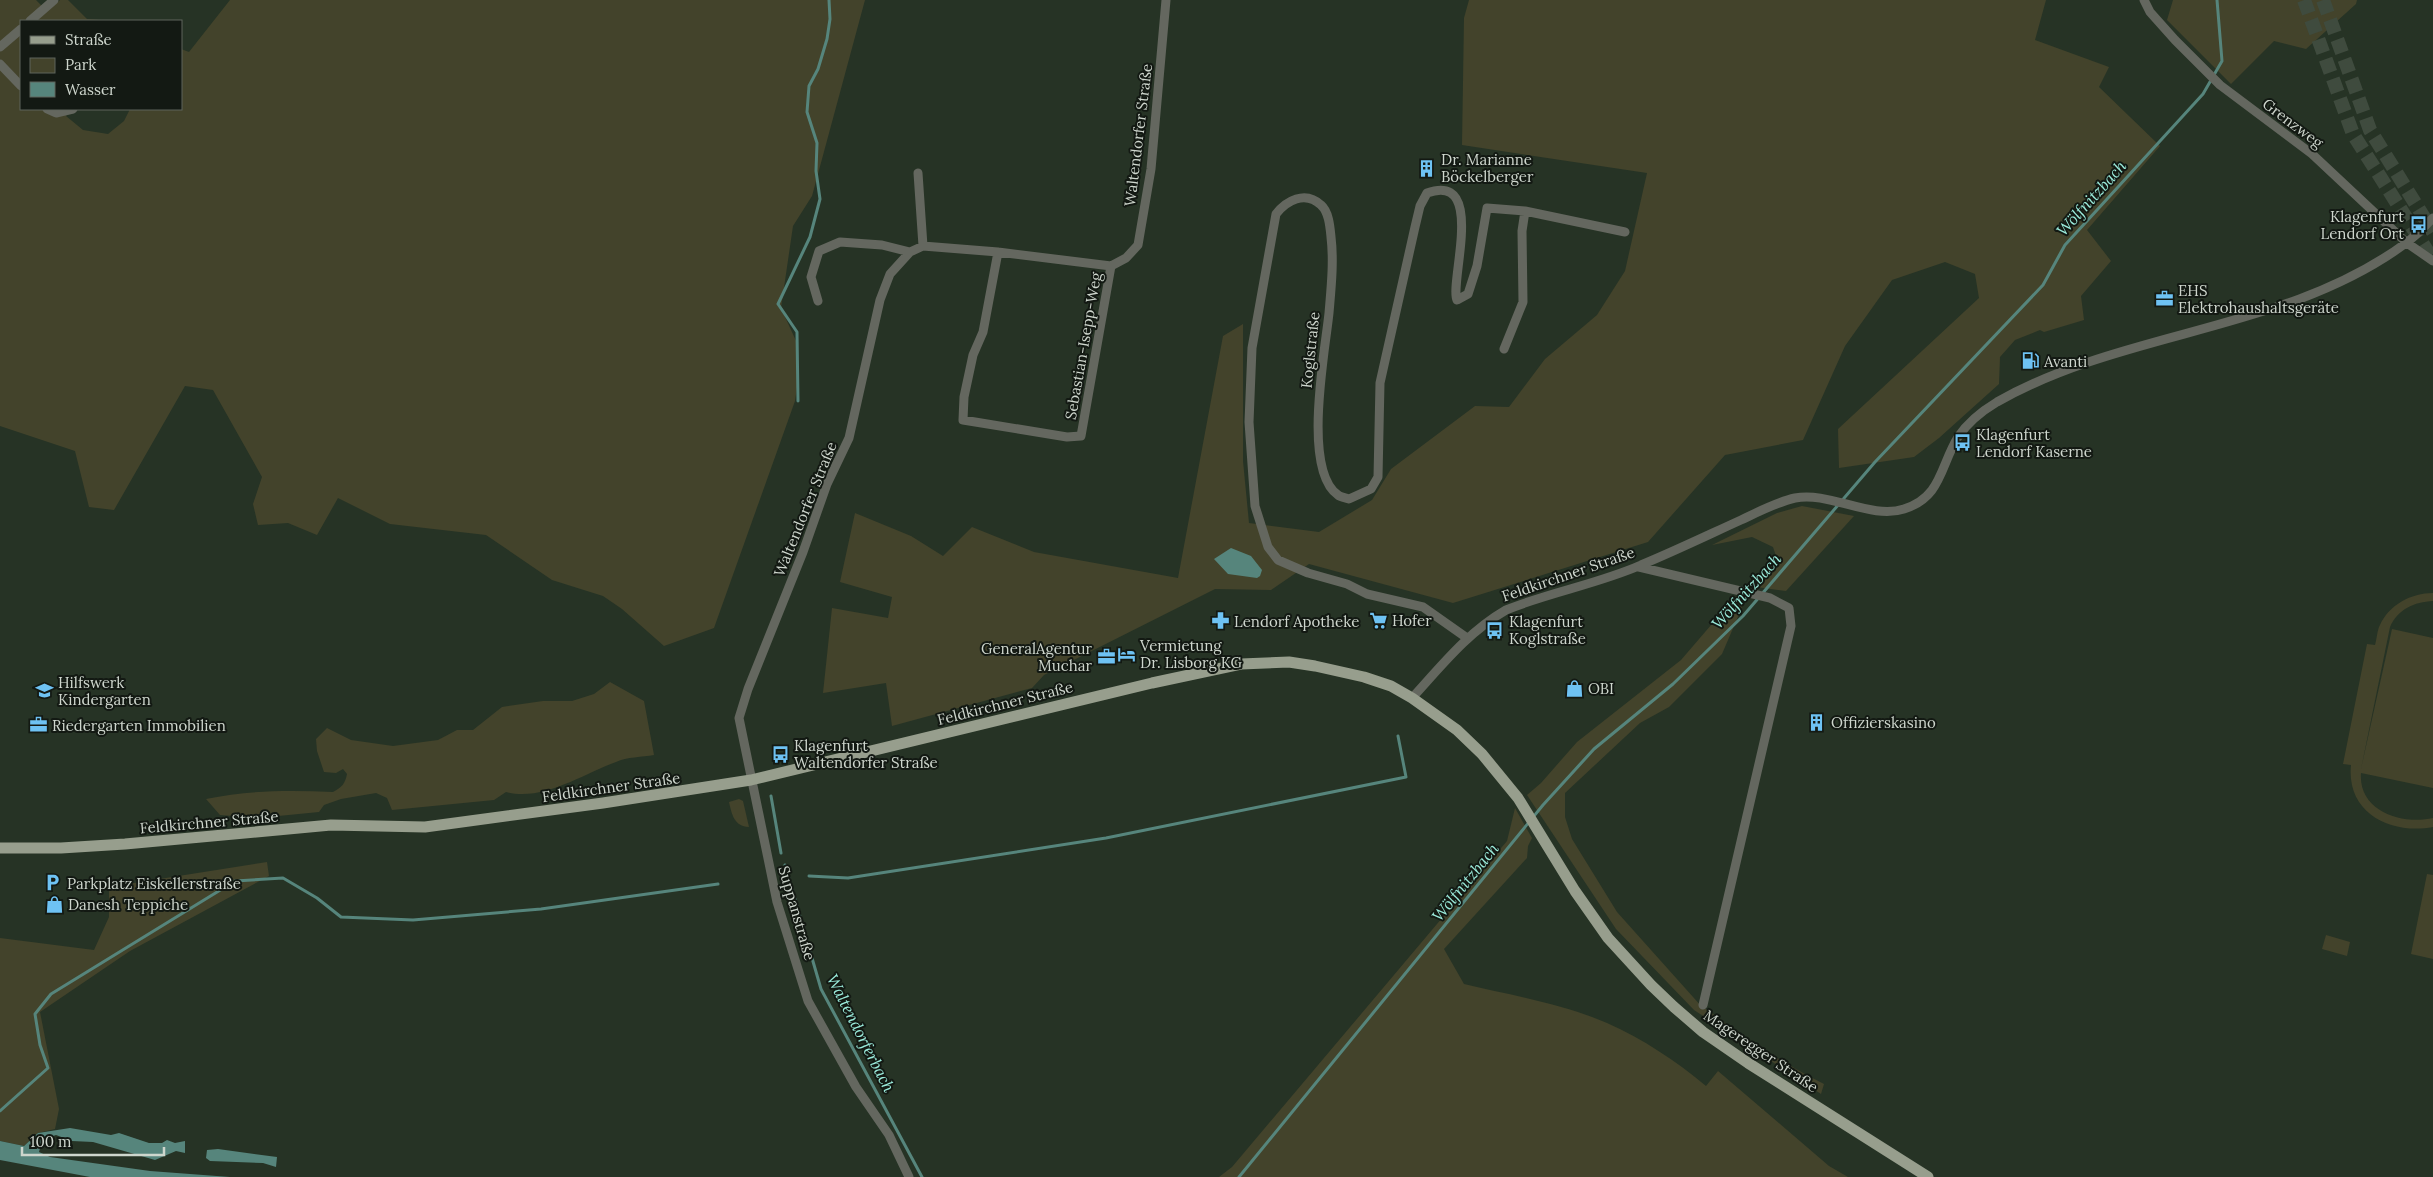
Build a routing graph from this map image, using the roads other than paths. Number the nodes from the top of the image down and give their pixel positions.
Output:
1 (54, 0) edge
2 (1166, 0) edge
3 (2144, 0) edge
4 (31, 20) edge
5 (20, 30) edge
6 (0, 48) edge
7 (0, 64) edge
8 (20, 85) edge
9 (49, 110) edge
10 (69, 110) edge
11 (918, 173) dead end
12 (1525, 211) junction
13 (2433, 218) edge
14 (1626, 232) dead end
15 (2407, 243) junction
16 (923, 246) junction
17 (910, 252) junction
18 (998, 252) junction
19 (2433, 261) edge
20 (1111, 266) junction
21 (818, 301) dead end
22 (1504, 349) dead end
23 (1638, 567) junction
24 (1467, 638) junction
25 (1412, 698) junction
26 (751, 780) junction
27 (0, 848) edge
28 (1703, 1005) dead end
29 (909, 1177) edge
30 (1928, 1177) edge

1 - 4 street
2 - 20 street, Waltendorfer Straße
3 - 15 street, Grenzweg
5 - 6 street
7 - 8 street
9 - 10 street
11 - 16 street
12 - 14 street, Koglstraße
12 - 22 street
12 - 24 street, Koglstraße
13 - 15 street, Feldkirchner Straße
15 - 19 street, Grenzweg
15 - 23 street, Feldkirchner Straße
16 - 17 street, Waltendorfer Straße
16 - 18 street, Waltendorfer Straße
17 - 21 street
17 - 26 street, Waltendorfer Straße
18 - 20 street, Waltendorfer Straße
18 - 20 street, Sebastian-Isepp-Weg
23 - 24 street, Feldkirchner Straße
23 - 28 street, Mageregger Straße
24 - 25 street, Feldkirchner Straße
25 - 26 main road, Feldkirchner Straße
25 - 30 main road, Mageregger Straße
26 - 27 main road, Feldkirchner Straße
26 - 29 street, Suppanstraße

